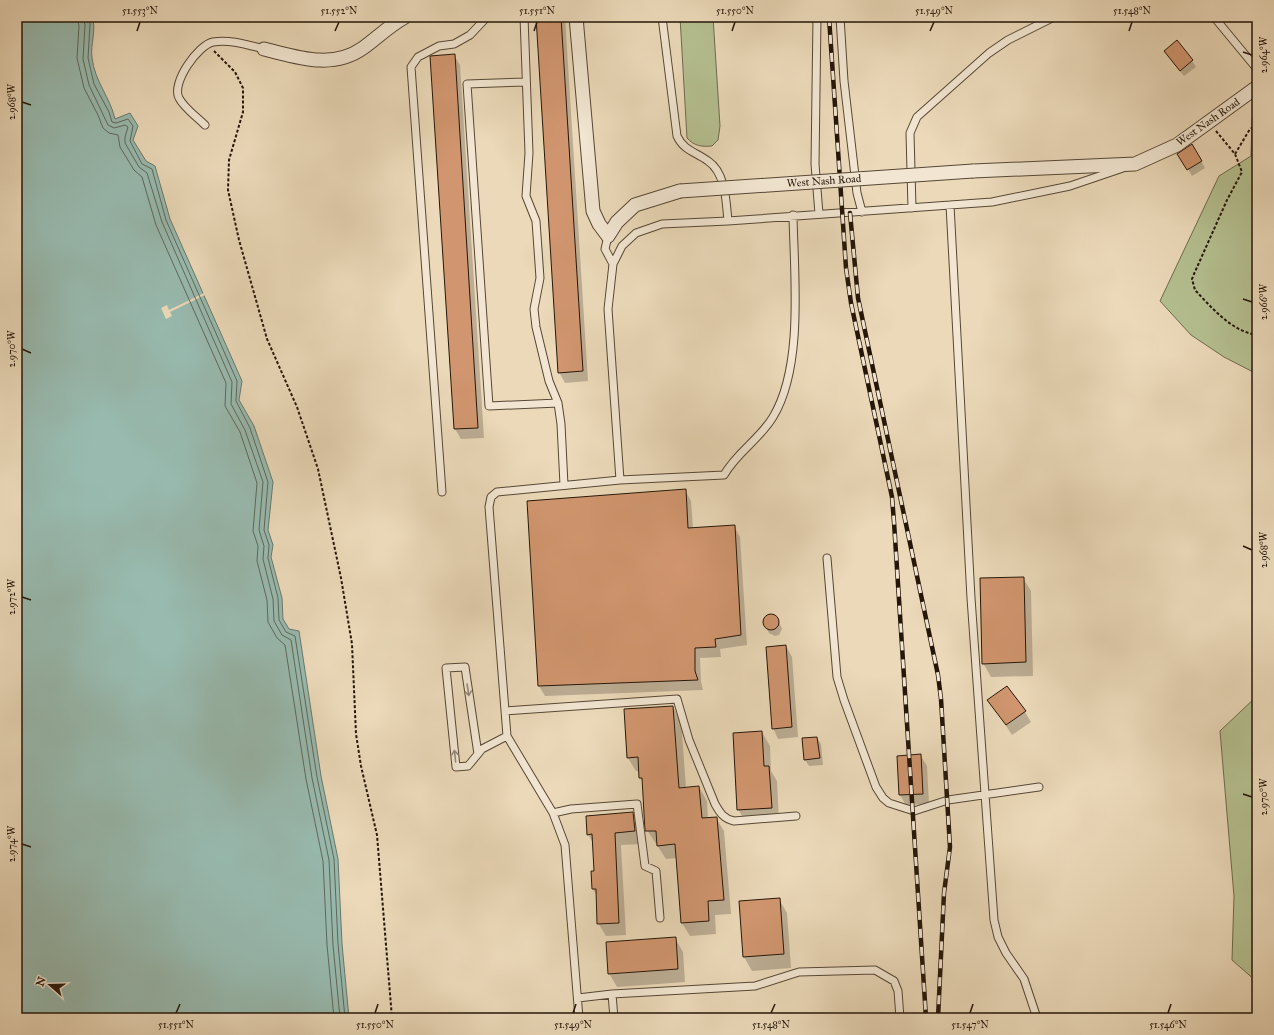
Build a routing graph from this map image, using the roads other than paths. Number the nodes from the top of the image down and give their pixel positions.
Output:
1 (405, 17) edge
2 (487, 17) edge
3 (524, 17) edge
4 (576, 17) edge
5 (662, 17) edge
6 (816, 17) edge
7 (840, 17) edge
8 (1054, 17) edge
9 (1214, 17) edge
10 (264, 48) joint
11 (1257, 69) edge
12 (526, 82) junction
13 (1257, 87) edge
14 (204, 125) dead end
15 (1135, 164) junction
16 (950, 205) junction
17 (912, 208) junction
18 (862, 212) junction
19 (819, 214) junction
20 (793, 215) junction
21 (728, 221) junction
22 (608, 236) junction
23 (612, 264) junction
24 (558, 403) junction
25 (620, 480) junction
26 (564, 485) junction
27 (442, 492) dead end
28 (827, 558) dead end
29 (505, 711) junction
30 (507, 736) junction
31 (478, 754) junction
32 (1039, 787) dead end
33 (986, 794) junction
34 (553, 813) junction
35 (796, 816) dead end
36 (660, 918) dead end
37 (612, 994) junction
38 (578, 998) junction
39 (579, 1018) edge
40 (614, 1018) edge
41 (900, 1018) edge
42 (1037, 1018) edge

1 - 10 street
2 - 27 lane
3 - 12 lane
4 - 22 street
5 - 21 lane
6 - 19 lane
7 - 18 lane
8 - 17 lane
9 - 11 lane
10 - 14 lane
12 - 24 lane
12 - 24 lane
13 - 15 street, West Nash Road
15 - 16 lane
15 - 22 street, West Nash Road, bridge
16 - 17 lane
16 - 33 lane
17 - 18 lane
18 - 19 lane
19 - 20 lane
20 - 21 lane
20 - 25 lane
21 - 23 lane
22 - 23 lane
23 - 25 lane
24 - 26 lane
25 - 26 lane
26 - 29 lane
28 - 33 lane
29 - 30 lane
29 - 35 lane
30 - 31 lane
30 - 34 lane
31 -> 31 lane
32 - 33 lane
33 - 42 lane
34 - 36 lane
34 - 38 lane
37 - 38 lane
37 - 40 lane
37 - 41 lane
38 - 39 lane

